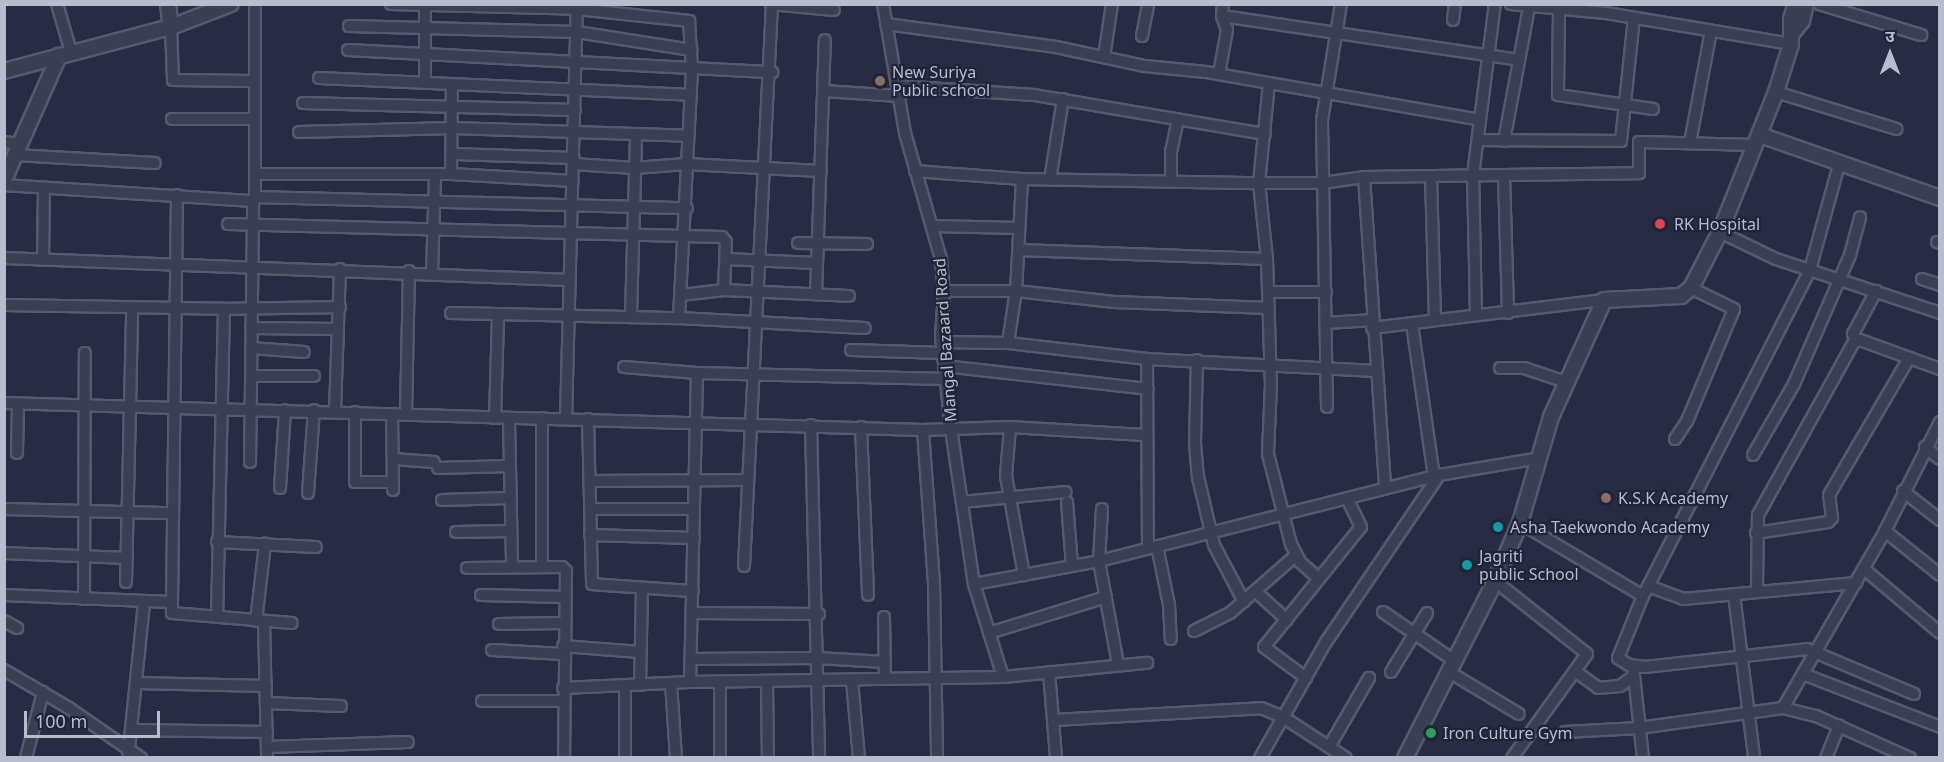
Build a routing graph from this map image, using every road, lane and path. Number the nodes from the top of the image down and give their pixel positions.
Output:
1 (57, 4) edge
2 (168, 4) edge
3 (231, 4) edge
4 (255, 4) edge
5 (391, 4) edge
6 (884, 4) edge
7 (1112, 4) edge
8 (1148, 4) edge
9 (1223, 4) edge
10 (1341, 4) edge
11 (1455, 4) edge
12 (1495, 4) edge
13 (1511, 4) edge
14 (1796, 4) edge
15 (1806, 4) edge
16 (1819, 4) edge
17 (772, 5) edge
18 (429, 6) edge
19 (577, 7) edge
20 (1529, 7) junction
21 (1606, 9) edge
22 (834, 10) dead end
23 (1558, 10) junction
24 (1222, 16) junction
25 (1634, 18) junction
26 (1453, 20) dead end
27 (886, 24) junction
28 (349, 26) dead end
29 (171, 27) junction
30 (424, 27) junction
31 (1711, 31) junction
32 (577, 32) junction
33 (1333, 34) junction
34 (1921, 35) dead end
35 (1142, 36) dead end
36 (1792, 38) junction
37 (825, 40) dead end
38 (348, 50) dead end
39 (692, 50) junction
40 (424, 51) junction
41 (65, 54) junction
42 (1104, 57) junction
43 (1488, 58) junction
44 (1519, 60) junction
45 (576, 61) junction
46 (692, 69) junction
47 (4, 71) edge
48 (772, 72) junction
49 (1219, 74) junction
50 (319, 78) dead end
51 (253, 81) junction
52 (425, 83) junction
53 (1269, 83) junction
54 (452, 84) junction
55 (577, 88) junction
56 (824, 91) junction
57 (898, 91) junction
58 (1776, 92) junction
59 (1327, 93) junction
60 (690, 95) junction
61 (1063, 99) junction
62 (303, 103) dead end
63 (452, 106) junction
64 (1625, 106) junction
65 (1653, 109) dead end
66 (575, 110) junction
67 (172, 119) dead end
68 (252, 119) junction
69 (1178, 120) junction
70 (1480, 120) junction
71 (453, 128) junction
72 (1896, 129) dead end
73 (574, 131) junction
74 (299, 132) dead end
75 (636, 134) junction
76 (1265, 134) junction
77 (688, 136) junction
78 (1478, 140) junction
79 (1758, 140) junction
80 (1504, 141) junction
81 (1621, 141) junction
82 (4, 142) edge
83 (1639, 142) junction
84 (1690, 143) junction
85 (18, 150) junction
86 (454, 154) junction
87 (573, 161) junction
88 (1840, 161) junction
89 (156, 163) dead end
90 (686, 164) junction
91 (634, 168) junction
92 (765, 168) junction
93 (821, 171) junction
94 (915, 171) junction
95 (255, 174) junction
96 (435, 174) junction
97 (452, 174) junction
98 (1473, 175) junction
99 (1431, 176) junction
100 (1504, 176) junction
101 (1364, 177) junction
102 (1022, 179) junction
103 (4, 180) edge
104 (1050, 180) junction
105 (573, 181) junction
106 (1171, 181) junction
107 (1259, 183) junction
108 (1322, 183) junction
109 (4, 185) edge
110 (44, 188) junction
111 (177, 195) junction
112 (1940, 198) edge
113 (254, 199) junction
114 (436, 202) junction
115 (572, 208) junction
116 (631, 208) junction
117 (687, 208) junction
118 (1860, 217) dead end
119 (228, 224) dead end
120 (253, 225) junction
121 (933, 226) junction
122 (1019, 228) junction
123 (434, 229) junction
124 (1720, 232) junction
125 (571, 235) junction
126 (634, 236) junction
127 (686, 236) junction
128 (798, 243) dead end
129 (818, 244) junction
130 (867, 244) dead end
131 (1018, 250) junction
132 (4, 258) edge
133 (726, 259) junction
134 (1267, 259) junction
135 (43, 260) junction
136 (760, 260) junction
137 (178, 262) junction
138 (817, 263) junction
139 (255, 266) junction
140 (339, 269) junction
141 (1810, 270) junction
142 (408, 271) junction
143 (432, 272) junction
144 (1839, 279) junction
145 (1922, 279) dead end
146 (569, 280) junction
147 (1940, 285) edge
148 (1691, 288) junction
149 (724, 290) junction
150 (944, 291) junction
151 (1016, 291) junction
152 (1876, 291) junction
153 (758, 292) junction
154 (1268, 292) junction
155 (1326, 292) junction
156 (816, 294) junction
157 (681, 295) junction
158 (849, 296) dead end
159 (1605, 300) junction
160 (4, 305) edge
161 (340, 307) junction
162 (1269, 308) junction
163 (132, 309) junction
164 (224, 309) junction
165 (251, 309) junction
166 (178, 310) junction
167 (1508, 313) junction
168 (1940, 313) edge
169 (451, 314) dead end
170 (1476, 315) junction
171 (498, 316) junction
172 (631, 316) junction
173 (567, 317) junction
174 (679, 318) junction
175 (1435, 318) junction
176 (756, 323) junction
177 (1327, 323) junction
178 (1372, 324) junction
179 (1412, 324) junction
180 (251, 328) junction
181 (865, 328) dead end
182 (338, 329) junction
183 (1856, 340) junction
184 (1008, 343) junction
185 (251, 348) junction
186 (942, 348) junction
187 (851, 350) dead end
188 (85, 352) dead end
189 (304, 352) dead end
190 (1909, 358) junction
191 (1147, 360) junction
192 (1197, 360) junction
193 (1270, 365) junction
194 (944, 366) junction
195 (624, 367) dead end
196 (1327, 368) junction
197 (1500, 368) dead end
198 (1940, 369) edge
199 (1376, 371) junction
200 (697, 374) junction
201 (754, 375) junction
202 (251, 376) junction
203 (314, 376) dead end
204 (946, 379) junction
205 (1566, 382) junction
206 (1148, 389) junction
207 (4, 404) edge
208 (18, 404) junction
209 (83, 406) junction
210 (131, 407) junction
211 (1327, 407) dead end
212 (176, 408) junction
213 (220, 408) junction
214 (250, 409) junction
215 (285, 410) junction
216 (314, 410) junction
217 (335, 411) junction
218 (355, 412) junction
219 (392, 414) junction
220 (406, 414) junction
221 (495, 418) junction
222 (508, 418) junction
223 (542, 418) junction
224 (566, 419) junction
225 (588, 419) junction
226 (1940, 422) edge
227 (695, 423) junction
228 (751, 423) junction
229 (811, 425) junction
230 (861, 427) junction
231 (1010, 427) junction
232 (951, 429) junction
233 (923, 430) junction
234 (1144, 435) junction
235 (1675, 439) dead end
236 (1925, 447) junction
237 (17, 453) dead end
238 (1753, 455) dead end
239 (1539, 458) junction
240 (393, 459) junction
241 (1940, 459) edge
242 (250, 462) dead end
243 (509, 466) junction
244 (1437, 475) junction
245 (747, 480) junction
246 (591, 481) junction
247 (695, 481) junction
248 (280, 488) dead end
249 (1385, 489) junction
250 (1903, 491) junction
251 (308, 493) dead end
252 (1009, 496) junction
253 (509, 498) junction
254 (1347, 498) junction
255 (442, 500) dead end
256 (962, 502) junction
257 (591, 508) junction
258 (694, 508) junction
259 (4, 509) edge
260 (1102, 509) dead end
261 (83, 512) junction
262 (128, 512) junction
263 (173, 513) junction
264 (1281, 514) junction
265 (1940, 519) edge
266 (1520, 524) junction
267 (511, 531) junction
268 (1885, 531) junction
269 (456, 532) dead end
270 (1756, 533) junction
271 (1211, 534) junction
272 (590, 536) junction
273 (694, 538) junction
274 (218, 542) junction
275 (265, 544) junction
276 (316, 547) dead end
277 (1152, 547) junction
278 (4, 554) edge
279 (85, 555) junction
280 (1296, 555) junction
281 (127, 558) junction
282 (1099, 561) junction
283 (512, 566) junction
284 (542, 566) junction
285 (744, 566) dead end
286 (1072, 566) junction
287 (467, 567) dead end
288 (1864, 569) junction
289 (1024, 575) junction
290 (1940, 575) edge
291 (1318, 578) junction
292 (1495, 581) junction
293 (126, 582) dead end
294 (1856, 583) junction
295 (974, 584) junction
296 (642, 589) junction
297 (693, 591) junction
298 (1256, 591) junction
299 (1646, 591) junction
300 (1757, 592) junction
301 (1734, 594) junction
302 (4, 595) edge
303 (481, 595) dead end
304 (868, 595) dead end
305 (566, 597) junction
306 (1106, 597) junction
307 (84, 599) junction
308 (144, 602) junction
309 (171, 602) junction
310 (1244, 602) junction
311 (1383, 612) dead end
312 (693, 613) junction
313 (1427, 613) dead end
314 (819, 614) junction
315 (217, 617) junction
316 (884, 617) dead end
317 (1287, 620) junction
318 (4, 621) edge
319 (260, 622) junction
320 (292, 623) dead end
321 (564, 623) junction
322 (499, 624) dead end
323 (17, 628) dead end
324 (1194, 631) dead end
325 (989, 633) junction
326 (1413, 633) junction
327 (1940, 633) edge
328 (1171, 639) dead end
329 (563, 650) junction
330 (492, 651) dead end
331 (639, 652) junction
332 (1817, 653) junction
333 (1743, 655) junction
334 (817, 658) junction
335 (690, 659) junction
336 (885, 662) junction
337 (1147, 663) dead end
338 (1118, 665) junction
339 (1454, 668) junction
340 (4, 670) edge
341 (1575, 671) junction
342 (1633, 671) junction
343 (1049, 672) junction
344 (1391, 672) dead end
345 (1803, 674) junction
346 (1003, 677) junction
347 (1306, 678) junction
348 (1369, 678) dead end
349 (885, 679) junction
350 (936, 679) junction
351 (852, 680) junction
352 (767, 681) junction
353 (817, 681) junction
354 (690, 682) junction
355 (720, 682) junction
356 (138, 683) junction
357 (671, 683) junction
358 (640, 685) junction
359 (266, 686) junction
360 (625, 686) junction
361 (563, 688) junction
362 (43, 692) junction
363 (1914, 694) dead end
364 (482, 701) dead end
365 (563, 701) junction
366 (267, 703) junction
367 (341, 706) dead end
368 (1783, 708) junction
369 (1748, 711) junction
370 (1519, 714) dead end
371 (1283, 717) junction
372 (1054, 720) junction
373 (1839, 726) junction
374 (1940, 727) edge
375 (1639, 728) junction
376 (133, 730) junction
377 (267, 732) junction
378 (1565, 732) dead end
379 (408, 742) dead end
380 (1329, 747) junction
381 (267, 752) edge
382 (129, 753) edge
383 (1827, 755) edge
384 (26, 758) edge
385 (141, 758) edge
386 (564, 758) edge
387 (625, 758) edge
388 (676, 758) edge
389 (720, 758) edge
390 (768, 758) edge
391 (819, 758) edge
392 (859, 758) edge
393 (937, 758) edge
394 (1056, 758) edge
395 (1260, 758) edge
396 (1346, 758) edge
397 (1405, 758) edge
398 (1512, 758) edge
399 (1643, 758) edge
400 (1754, 758) edge
401 (1840, 758) edge
402 (1910, 758) edge

1 - 41 street
2 - 29 street
3 - 29 street
4 - 51 street
5 - 18 street
6 - 27 street, Mangal Bazaard Road
7 - 42 street
8 - 35 street
9 - 24 street
10 - 33 street
11 - 26 street
12 - 43 street
13 - 20 street
14 - 36 street
15 - 36 street
16 - 34 street
17 - 22 street
17 - 48 street
18 - 19 street
18 - 30 street
19 - 32 street
19 - 39 street
20 - 23 street
20 - 44 street
21 - 23 street
21 - 25 street
23 - 64 street
24 - 33 street
24 - 49 street
25 - 31 street
25 - 64 street
27 - 42 street
27 - 57 street, Mangal Bazaard Road
28 - 30 street
29 - 41 street
29 - 51 street
30 - 32 street
30 - 40 street
31 - 36 street
31 - 84 street
32 - 39 street
32 - 45 street
33 - 43 street
33 - 59 street
36 - 58 street
37 - 56 street
38 - 40 street
39 - 46 street
40 - 45 street
40 - 52 street
41 - 47 street
41 - 85 street
42 - 49 street
43 - 44 street
43 - 70 street
44 - 80 street
45 - 46 street
45 - 55 street
46 - 48 street
46 - 60 street
48 - 92 street
49 - 53 street
50 - 52 street
51 - 68 street
52 - 54 street
53 - 59 street
53 - 76 street
54 - 55 street
54 - 63 street
55 - 60 street
55 - 66 street
56 - 57 street
56 - 93 street
57 - 61 street
57 - 94 street, Mangal Bazaard Road
58 - 72 street
58 - 79 street
59 - 70 street
59 - 108 street
60 - 77 street
61 - 69 street
61 - 104 street
62 - 63 street
63 - 66 street
63 - 71 street
64 - 65 street
64 - 81 street
66 - 73 street
67 - 68 street
68 - 95 street
69 - 76 street
69 - 106 street
70 - 78 street
71 - 73 street
71 - 74 street
71 - 86 street
73 - 75 street
73 - 87 street
75 - 77 street
75 - 91 street
76 - 107 street
77 - 90 street
78 - 80 street
78 - 98 street
79 - 84 street
79 - 88 street
79 - 124 street
80 - 81 street
81 - 83 street
82 - 85 street
83 - 84 street
83 - 100 street
85 - 89 street
85 - 103 street
86 - 87 street
86 - 97 street
87 - 91 street
87 - 105 street
88 - 112 street
88 - 141 street
90 - 91 street
90 - 92 street
90 - 117 street
91 - 116 street
92 - 93 street
92 - 136 street
93 - 129 street
94 - 102 street
94 - 121 street, Mangal Bazaard Road
95 - 96 street
95 - 113 street
96 - 97 street
96 - 114 street
97 - 105 street
98 - 99 street
98 - 100 street
98 - 170 street
99 - 101 street
99 - 175 street
100 - 167 street
101 - 108 street
101 - 178 street
102 - 104 street
102 - 122 street
104 - 106 street
105 - 115 street
106 - 107 street
107 - 108 street
107 - 134 street
108 - 155 street
109 - 110 street
110 - 111 street
110 - 135 street
111 - 113 street
111 - 137 street
113 - 114 street
113 - 120 street
114 - 115 street
114 - 123 street
115 - 116 street
115 - 125 street
116 - 117 street
116 - 126 street
117 - 127 street
118 - 144 street
119 - 120 street
120 - 123 street
120 - 139 street
121 - 122 street
121 - 150 street, Mangal Bazaard Road
122 - 131 street
123 - 125 street
123 - 143 street
124 - 141 street
124 - 148 street
125 - 126 street
125 - 146 street
126 - 127 street
126 - 172 street
127 - 133 street
127 - 157 street
128 - 129 street
129 - 130 street
129 - 138 street
131 - 134 street
131 - 151 street
132 - 135 street
133 - 136 street
133 - 149 street
134 - 154 street
135 - 137 street
136 - 138 street
136 - 153 street
137 - 139 street
137 - 166 street
138 - 156 street
139 - 140 street
139 - 165 street
140 - 142 street
140 - 161 street
141 - 144 street
141 - 299 street
142 - 143 street
142 - 220 street
143 - 146 street
144 - 152 street
144 - 238 street
145 - 147 street
146 - 173 street
148 - 159 street
148 - 235 street
149 - 153 street
149 - 157 street
150 - 151 street
150 - 186 street, Mangal Bazaard Road
151 - 162 street
151 - 184 street
152 - 168 street
152 - 183 street
153 - 156 street
153 - 176 street
154 - 155 street
154 - 162 street
155 - 177 street
156 - 158 street
157 - 174 street
159 - 167 street
159 - 205 street
160 - 163 street
161 - 165 street
161 - 182 street
162 - 193 street
163 - 166 street
163 - 210 street
164 - 165 street
164 - 166 street
164 - 213 street
165 - 180 street
166 - 212 street
167 - 170 street
169 - 171 street
170 - 175 street
171 - 173 street
171 - 221 street
172 - 173 street
172 - 174 street
173 - 224 street
174 - 176 street
175 - 179 street
176 - 181 street
176 - 201 street
177 - 178 street
177 - 196 street
178 - 179 street
178 - 199 street
179 - 244 street
180 - 182 street
180 - 185 street
182 - 217 street
183 - 190 street
183 - 270 street
184 - 186 street
184 - 191 street
185 - 189 street
185 - 202 street
186 - 187 street
186 - 194 street, Mangal Bazaard Road
188 - 209 street
190 - 198 street
190 - 270 street
191 - 192 street
191 - 206 street
192 - 193 street
192 - 271 street
193 - 196 street
193 - 264 street
194 - 204 street, Mangal Bazaard Road
194 - 206 street
195 - 200 street
196 - 199 street
196 - 211 street
197 - 205 street
199 - 249 street
200 - 201 street
200 - 227 street
201 - 204 street
201 - 228 street
202 - 203 street
202 - 214 street
204 - 232 street, Mangal Bazaard Road
205 - 239 street
206 - 234 street
207 - 208 street
208 - 209 street
208 - 237 street
209 - 210 street
209 - 261 street
210 - 212 street
210 - 262 street
212 - 213 street
212 - 263 street
213 - 214 street
213 - 274 street
214 - 215 street
214 - 242 street
215 - 216 street
215 - 248 street
216 - 217 street
216 - 251 street
217 - 218 street
218 - 219 street
218 - 240 street
219 - 220 street
219 - 240 street
220 - 221 street
221 - 222 street
222 - 223 street
222 - 243 street
223 - 224 street
223 - 284 street
224 - 225 street
225 - 227 street
225 - 246 street
226 - 236 street
227 - 228 street
227 - 247 street
228 - 229 street
228 - 245 street
229 - 230 street
229 - 314 street
230 - 233 street
230 - 304 street
231 - 232 street
231 - 234 street
231 - 252 street
232 - 233 street
232 - 256 street, Mangal Bazaard Road
233 - 350 street
234 - 277 street
236 - 241 street
236 - 250 street
239 - 244 street
239 - 266 street
240 - 243 street
243 - 253 street
244 - 249 street
244 - 347 street
245 - 247 street
245 - 285 street
246 - 247 street
246 - 257 street
247 - 258 street
249 - 254 street
250 - 265 street
250 - 268 street
252 - 256 street
252 - 286 street
252 - 289 street
253 - 255 street
253 - 267 street
254 - 264 street
254 - 291 street
256 - 295 street, Mangal Bazaard Road
257 - 258 street
257 - 272 street
258 - 273 street
259 - 261 street
260 - 282 street
261 - 262 street
261 - 279 street
262 - 263 street
262 - 281 street
263 - 309 street
264 - 271 street
264 - 280 street
266 - 292 street
266 - 299 street
267 - 269 street
267 - 283 street
268 - 288 street
268 - 290 street
270 - 300 street
271 - 277 street
271 - 310 street
272 - 273 street
272 - 296 street
273 - 297 street
274 - 275 street
274 - 315 street
275 - 276 street
275 - 319 street
277 - 282 street
277 - 328 street
278 - 279 street
279 - 281 street
279 - 307 street
280 - 291 street
280 - 298 street
281 - 293 street
282 - 286 street
282 - 306 street
283 - 284 street
283 - 287 street
284 - 305 street
286 - 289 street
288 - 294 street
288 - 327 street
289 - 295 street
291 - 317 street
292 - 339 street
292 - 341 street
294 - 300 street
294 - 332 street
295 - 325 street, Mangal Bazaard Road
296 - 297 street
296 - 331 street
297 - 312 street
298 - 310 street
298 - 317 street
299 - 301 street
299 - 342 street
300 - 301 street
301 - 333 street
302 - 307 street
303 - 305 street
305 - 321 street
306 - 325 street
306 - 338 street
307 - 308 street
308 - 309 street
308 - 356 street
309 - 315 street
310 - 324 street
311 - 326 street
312 - 314 street
312 - 335 street
313 - 326 street
314 - 334 street
315 - 319 street
316 - 336 street
317 - 347 street
318 - 323 street
319 - 320 street
319 - 359 street
321 - 322 street
321 - 329 street
325 - 346 street, Mangal Bazaard Road
326 - 339 street
326 - 344 street
329 - 330 street
329 - 331 street
329 - 361 street
331 - 358 street
332 - 333 street
332 - 345 street
332 - 363 street
333 - 342 street
333 - 369 street
334 - 335 street
334 - 336 street
334 - 353 street
335 - 354 street
336 - 349 street
337 - 338 street
338 - 343 street
339 - 370 street
339 - 397 street
340 - 362 street
341 - 342 street
341 - 398 street
342 - 375 street
343 - 346 street
343 - 372 street
345 - 368 street
345 - 374 street
346 - 350 street
347 - 371 street
348 - 380 street
349 - 350 street
349 - 351 street
350 - 393 street
351 - 353 street
351 - 392 street
352 - 353 street
352 - 355 street
352 - 390 street
353 - 391 street
354 - 355 street
354 - 357 street
355 - 389 street
356 - 359 street
356 - 376 street
357 - 358 street
357 - 388 street
358 - 360 street
359 - 366 street
360 - 361 street
360 - 387 street
361 - 365 street
362 - 382 street
362 - 384 street
364 - 365 street
365 - 386 street
366 - 367 street
366 - 377 street
368 - 369 street
368 - 373 street
369 - 375 street
369 - 400 street
371 - 372 street
371 - 380 street
371 - 395 street
372 - 394 street
373 - 383 street
373 - 402 street
375 - 378 street
375 - 399 street
376 - 377 street
376 - 382 street
377 - 381 street
379 - 381 street
380 - 396 street
382 - 385 street
383 - 401 street

